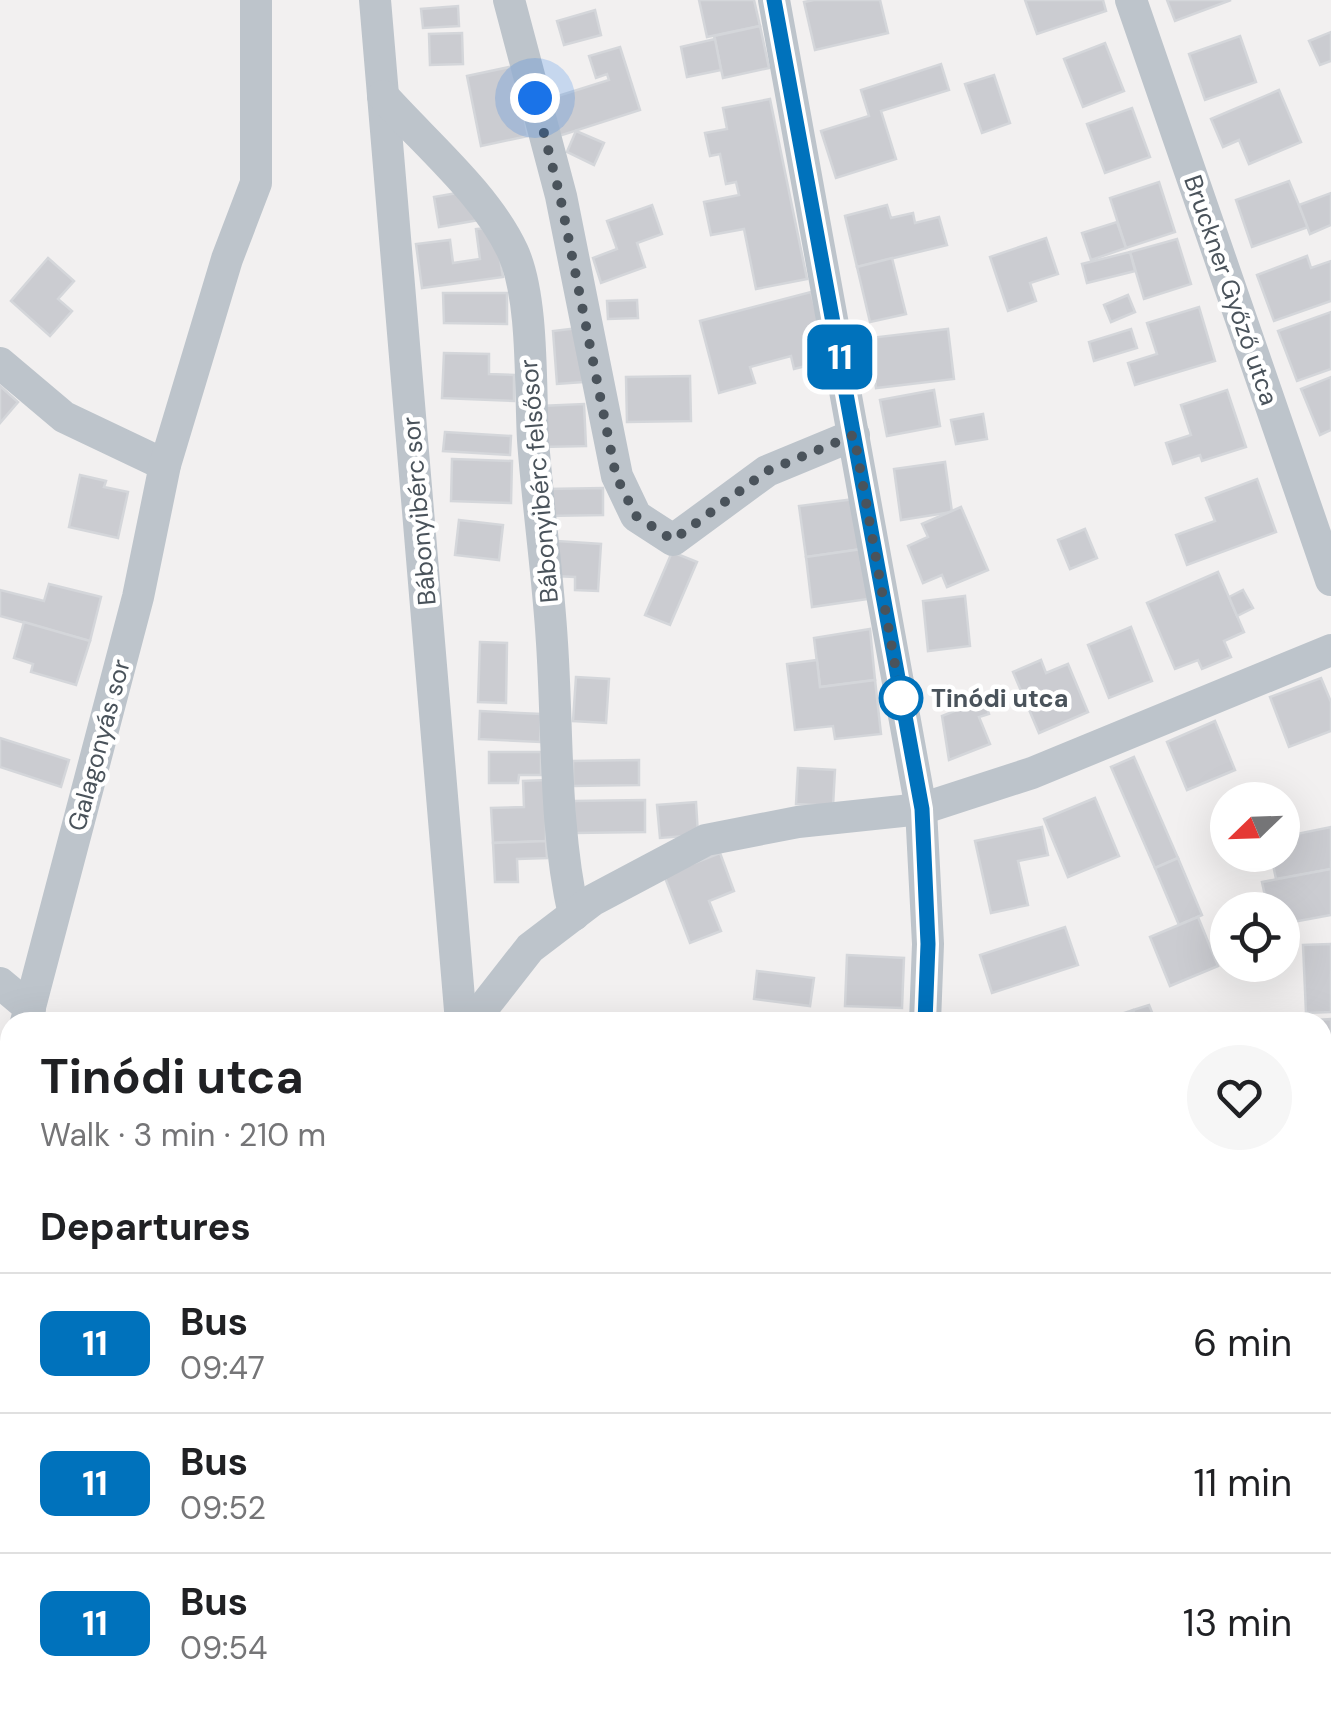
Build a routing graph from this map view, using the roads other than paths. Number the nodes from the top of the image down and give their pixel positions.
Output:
1 (256, 0) edge
2 (375, 0) edge
3 (509, 0) edge
4 (774, 0) edge
5 (1132, 0) edge
6 (383, 96) junction
7 (0, 363) edge
8 (854, 435) junction
9 (165, 465) junction
10 (1331, 580) edge
11 (1331, 650) edge
12 (922, 809) junction
13 (574, 914) junction
14 (0, 984) edge
15 (25, 1012) edge
16 (29, 1012) edge
17 (461, 1012) edge
18 (480, 1012) edge
19 (925, 1012) edge

1 - 9 street, Galagonyás sor
2 - 6 street, Bábonyibérc sor
3 - 8 street
4 - 8 street
5 - 10 street, Bruckner Győző utca
6 - 13 street, Bábonyibérc felsősor
6 - 17 street, Bábonyibérc sor
7 - 9 street
8 - 12 street
9 - 16 street, Galagonyás sor
11 - 12 street
12 - 13 street
12 - 19 street
13 - 18 street
14 - 15 street

